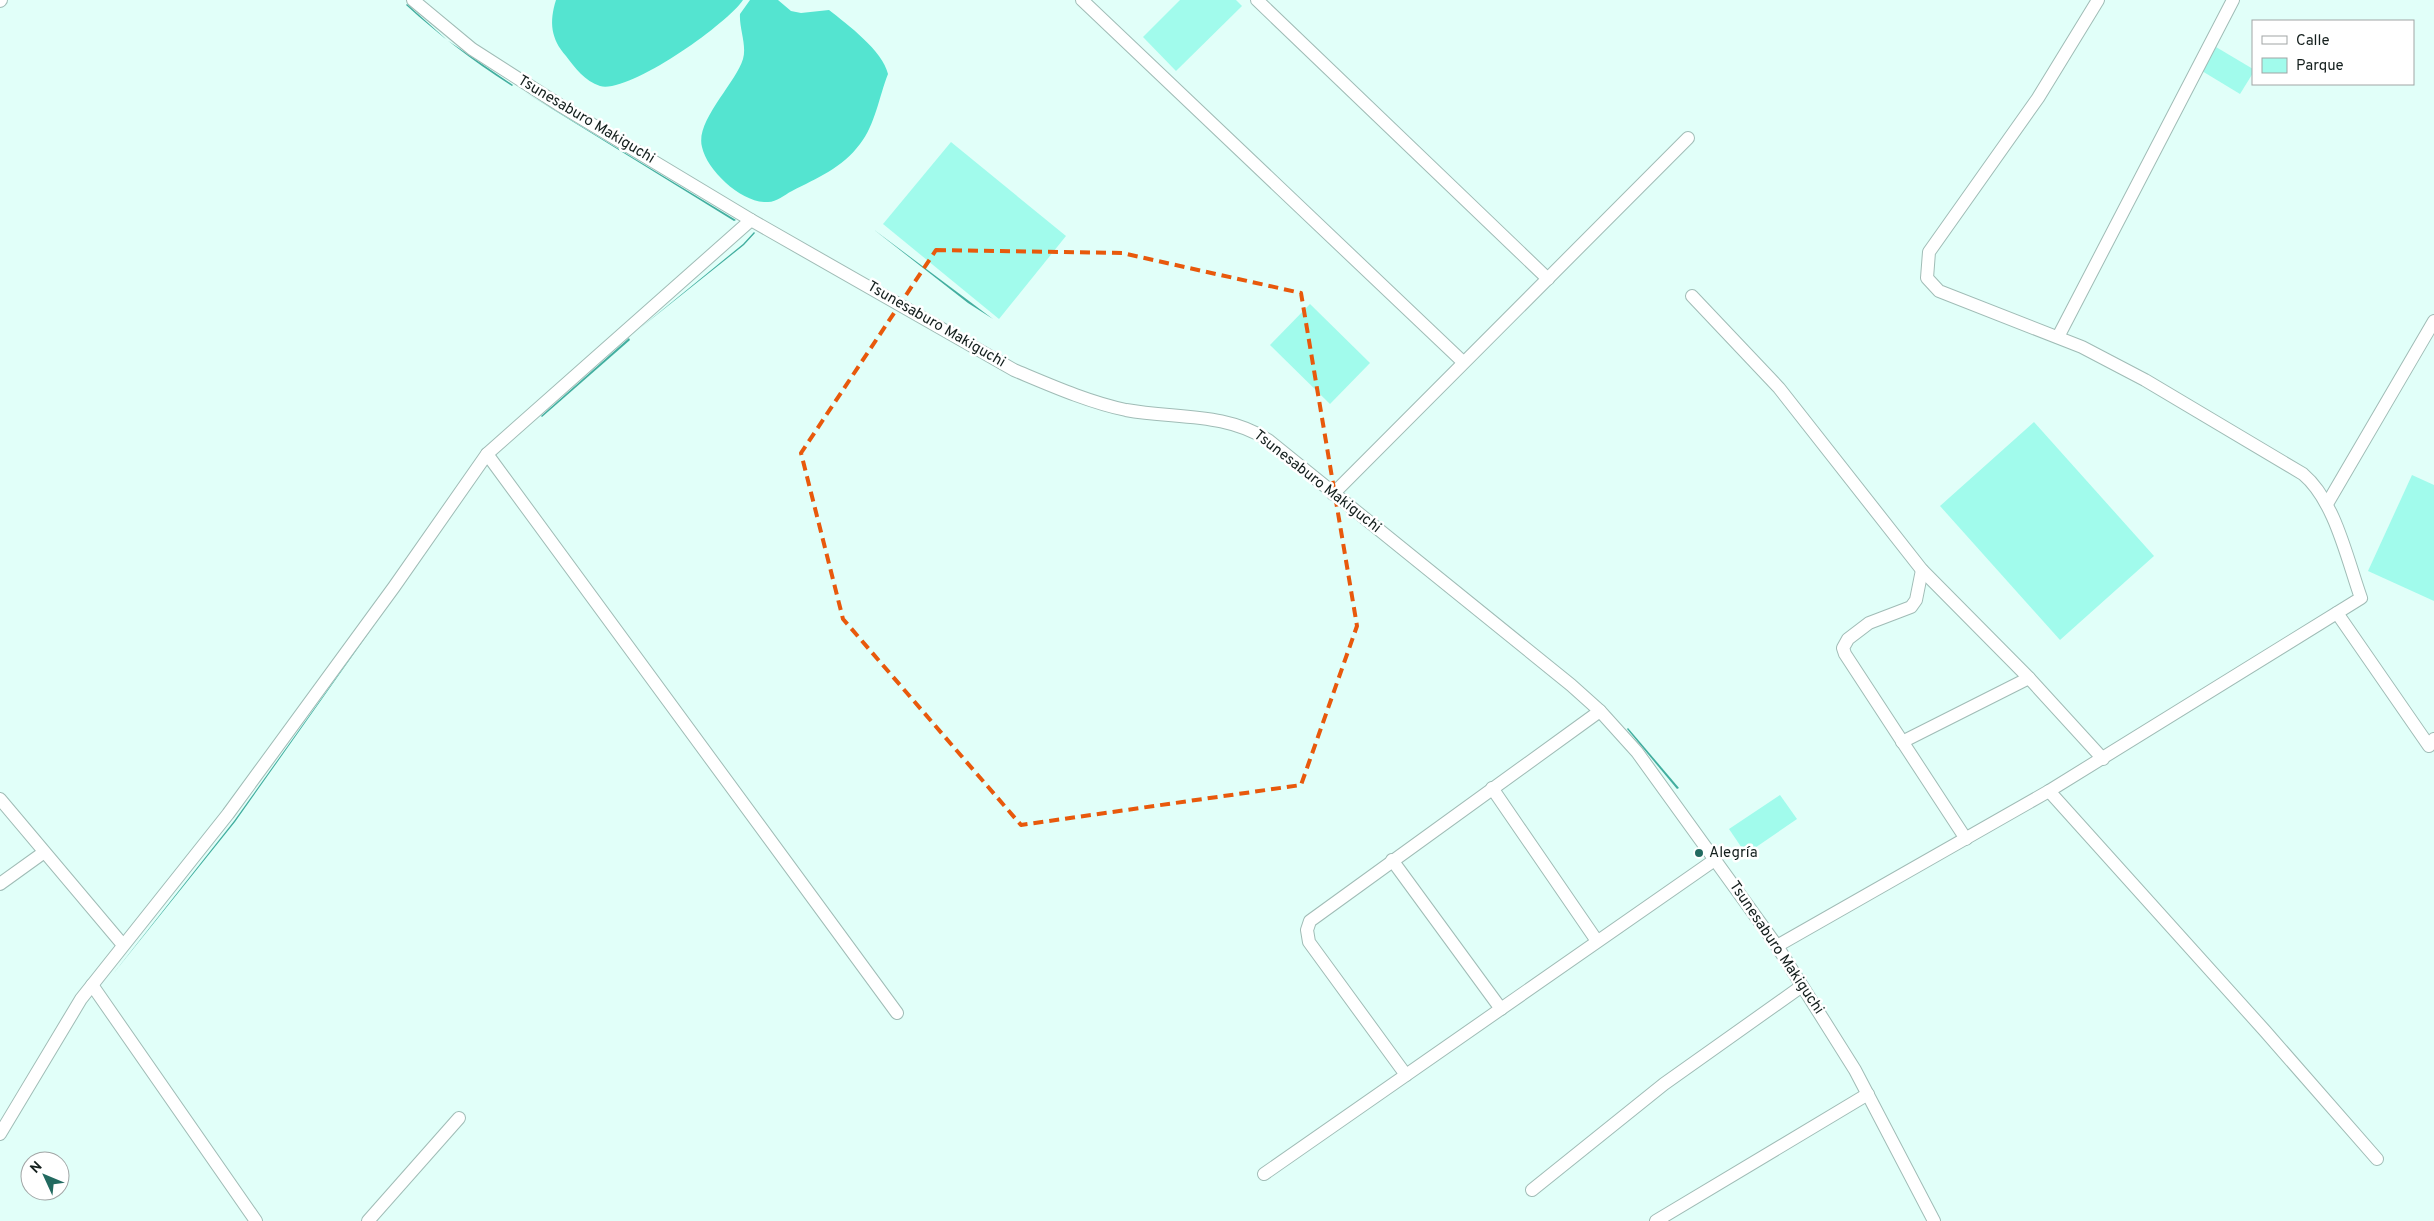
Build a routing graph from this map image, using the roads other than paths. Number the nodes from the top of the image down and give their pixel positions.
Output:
1 (413, 0) edge
2 (1082, 0) edge
3 (1257, 0) edge
4 (2098, 0) edge
5 (2233, 0) edge
6 (1688, 138) dead end
7 (751, 220) junction
8 (1548, 279) junction
9 (1692, 296) dead end
10 (2434, 321) edge
11 (2058, 337) junction
12 (1463, 362) junction
13 (487, 454) junction
14 (1332, 494) junction
15 (2327, 504) junction
16 (1922, 570) junction
17 (2337, 613) junction
18 (2028, 678) junction
19 (1600, 711) junction
20 (2434, 739) edge
21 (1902, 742) junction
22 (2103, 759) junction
23 (1492, 788) junction
24 (2049, 791) junction
25 (0, 799) edge
26 (1966, 839) junction
27 (43, 853) junction
28 (1716, 858) junction
29 (1392, 860) junction
30 (0, 884) edge
31 (1597, 942) junction
32 (123, 945) junction
33 (1777, 946) junction
34 (92, 984) junction
35 (1802, 986) junction
36 (1501, 1009) junction
37 (897, 1013) dead end
38 (1406, 1075) junction
39 (1868, 1094) junction
40 (458, 1118) dead end
41 (0, 1134) edge
42 (2377, 1159) dead end
43 (1264, 1174) dead end
44 (1532, 1190) dead end
45 (256, 1221) edge
46 (368, 1221) edge
47 (1656, 1221) edge
48 (1934, 1221) edge

1 - 7 street, Tsunesaburo Makiguchi
2 - 12 street
3 - 8 street
4 - 11 street
5 - 11 street
6 - 8 street
7 - 13 street
7 - 14 street, Tsunesaburo Makiguchi
8 - 12 street
9 - 16 street
10 - 15 street
11 - 15 street
12 - 14 street
13 - 32 street
13 - 37 street
14 - 19 street, Tsunesaburo Makiguchi
15 - 17 street
16 - 18 street
16 - 21 street
17 - 20 street
17 - 22 street
18 - 21 street
18 - 22 street
19 - 23 street
19 - 28 street, Tsunesaburo Makiguchi
21 - 26 street
22 - 24 street
23 - 29 street
23 - 31 street
24 - 26 street
24 - 42 street
25 - 27 street
26 - 33 street
27 - 30 street
27 - 32 street
28 - 31 street
28 - 33 street, Tsunesaburo Makiguchi
29 - 36 street
29 - 38 street
31 - 36 street
32 - 34 street
33 - 35 street, Tsunesaburo Makiguchi
34 - 41 street
34 - 45 street
35 - 39 street, Tsunesaburo Makiguchi
35 - 44 street
36 - 38 street
38 - 43 street
39 - 47 street
39 - 48 street, Tsunesaburo Makiguchi
40 - 46 street

